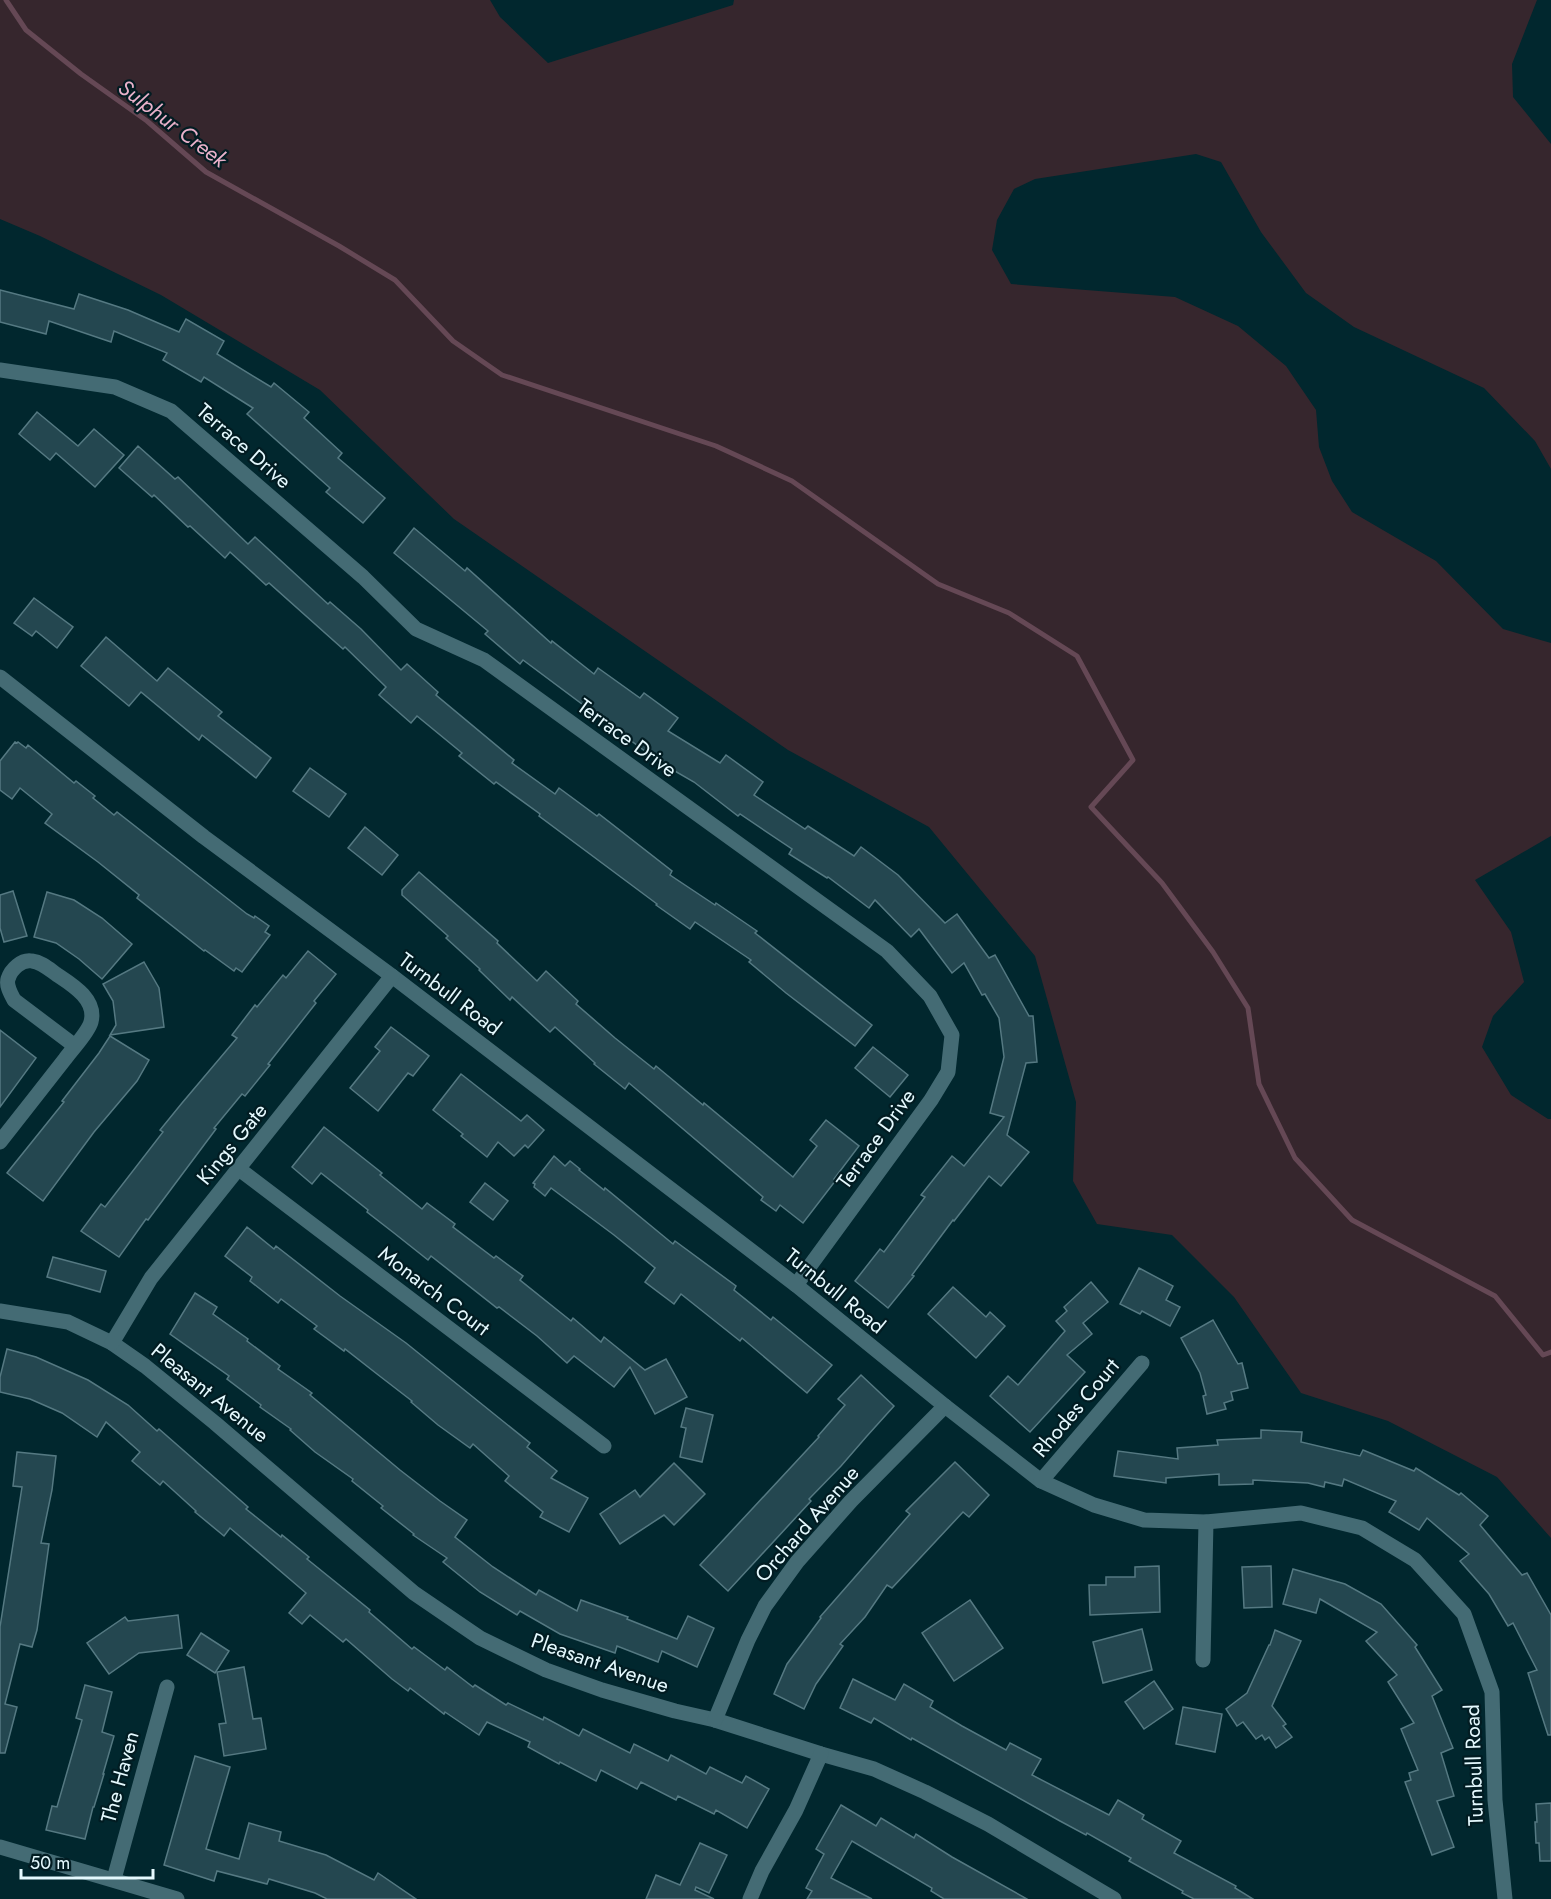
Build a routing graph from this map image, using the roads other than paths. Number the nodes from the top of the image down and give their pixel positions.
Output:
1 (0, 370) edge
2 (0, 677) edge
3 (392, 976) junction
4 (75, 1046) junction
5 (0, 1142) edge
6 (239, 1169) junction
7 (796, 1285) junction
8 (0, 1311) edge
9 (112, 1342) junction
10 (1142, 1363) dead end
11 (945, 1406) junction
12 (604, 1446) dead end
13 (1041, 1481) junction
14 (1206, 1522) junction
15 (1203, 1660) dead end
16 (167, 1687) dead end
17 (715, 1720) junction
18 (821, 1754) junction
19 (0, 1847) edge
20 (114, 1879) junction
21 (177, 1899) edge
22 (750, 1899) edge
23 (1114, 1899) edge
24 (1505, 1899) edge

1 - 7 street, Terrace Drive
2 - 3 street, Turnbull Road
3 - 6 street, Kings Gate
3 - 7 street, Turnbull Road
4 - 4 street
4 - 5 street
6 - 9 street, Kings Gate
6 - 12 street, Monarch Court
7 - 11 street, Turnbull Road
8 - 9 street, Pleasant Avenue
9 - 17 street, Pleasant Avenue
10 - 13 street, Rhodes Court
11 - 13 street, Turnbull Road
11 - 17 street, Orchard Avenue
13 - 14 street, Turnbull Road
14 - 15 street
14 - 24 street, Turnbull Road
16 - 20 street, The Haven
17 - 18 street, Pleasant Avenue
18 - 22 street
18 - 23 street, Pleasant Avenue
19 - 20 street
20 - 21 street

